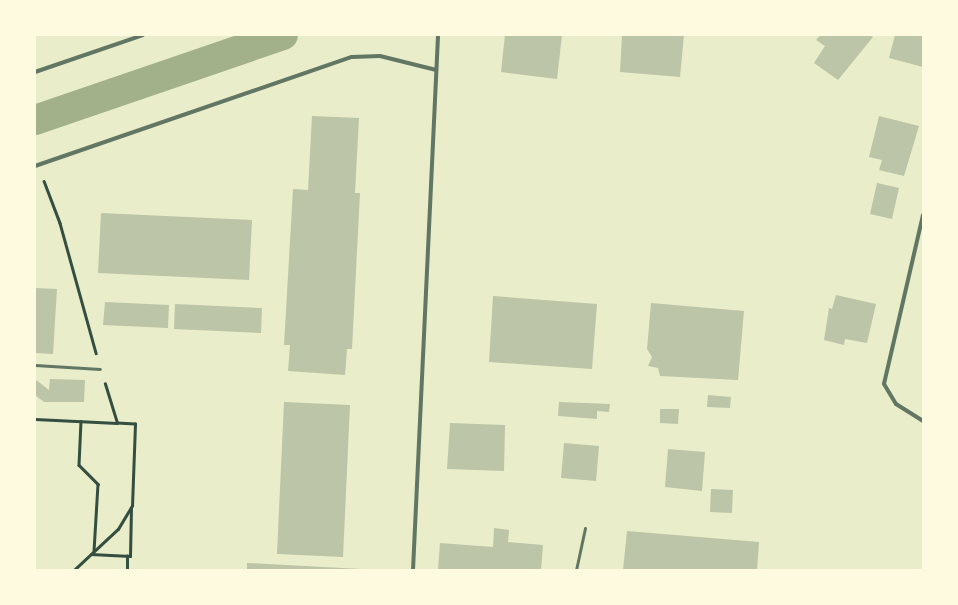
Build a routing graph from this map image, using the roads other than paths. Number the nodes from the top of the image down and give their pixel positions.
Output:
1 (143, 35) edge
2 (438, 35) edge
3 (436, 70) junction
4 (35, 72) edge
5 (35, 166) edge
6 (923, 215) edge
7 (35, 365) edge
8 (100, 369) dead end
9 (923, 421) edge
10 (585, 528) dead end
11 (413, 570) edge
12 (576, 570) edge

1 - 4 street
2 - 3 street
3 - 5 street
3 - 11 street
6 - 9 street
7 - 8 lane
10 - 12 lane

